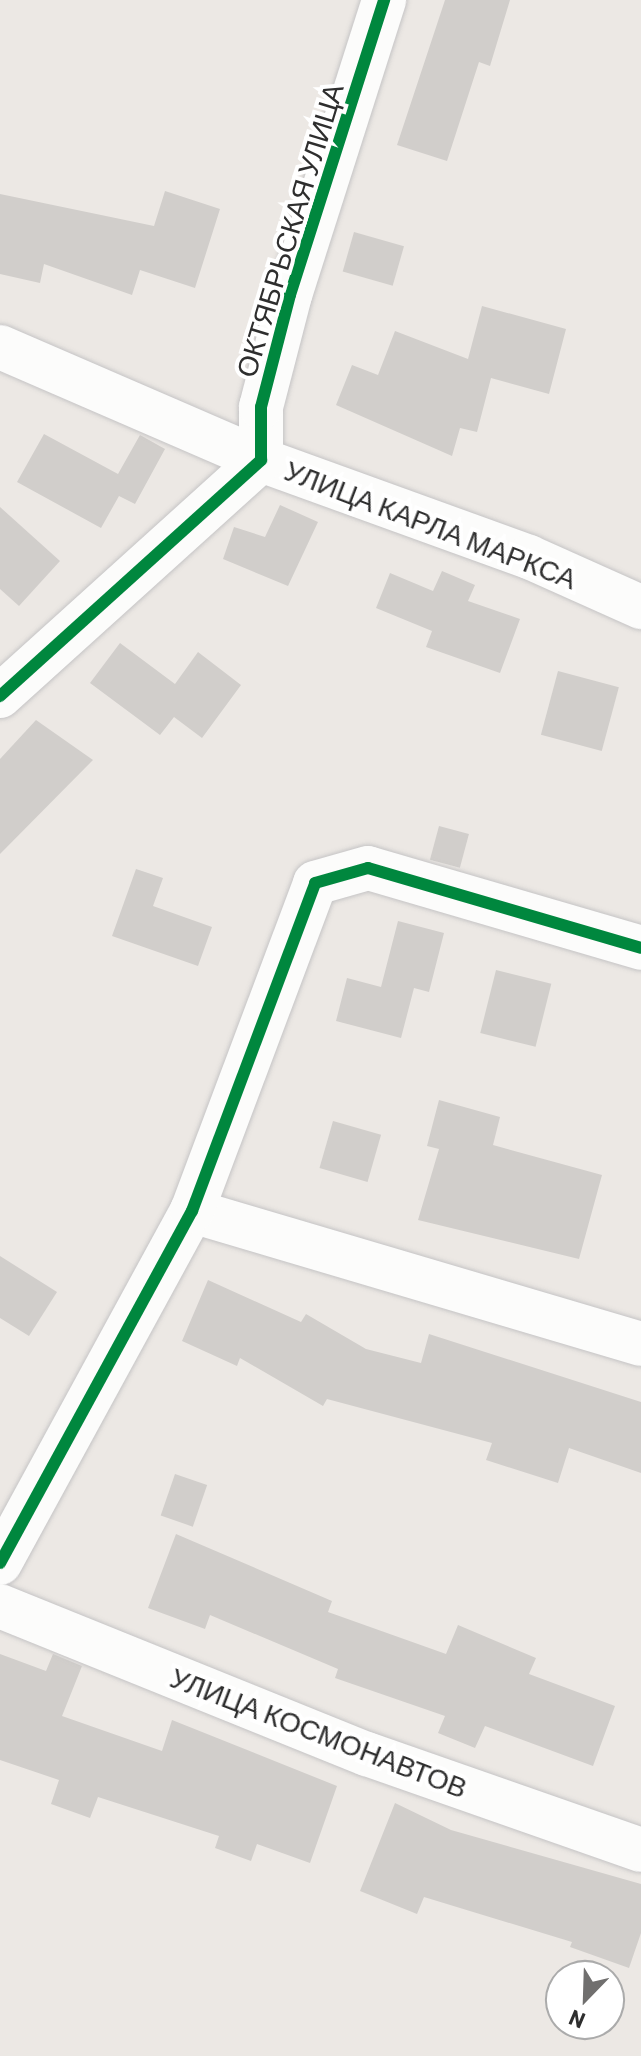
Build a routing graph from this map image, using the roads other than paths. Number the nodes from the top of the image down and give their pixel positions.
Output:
1 (384, 0) edge
2 (0, 347) edge
3 (261, 460) junction
4 (641, 607) edge
5 (0, 696) edge
6 (641, 948) edge
7 (192, 1211) junction
8 (641, 1344) edge
9 (0, 1563) edge
10 (0, 1606) edge
11 (641, 1850) edge

1 - 3 street, ОКТЯБРЬСКАЯ УЛИЦА
2 - 3 street, УЛИЦА КАРЛА МАРКСА
3 - 4 street, УЛИЦА КАРЛА МАРКСА
3 - 5 street
6 - 7 street
7 - 8 street
7 - 9 street
10 - 11 street, УЛИЦА КОСМОНАВТОВ

